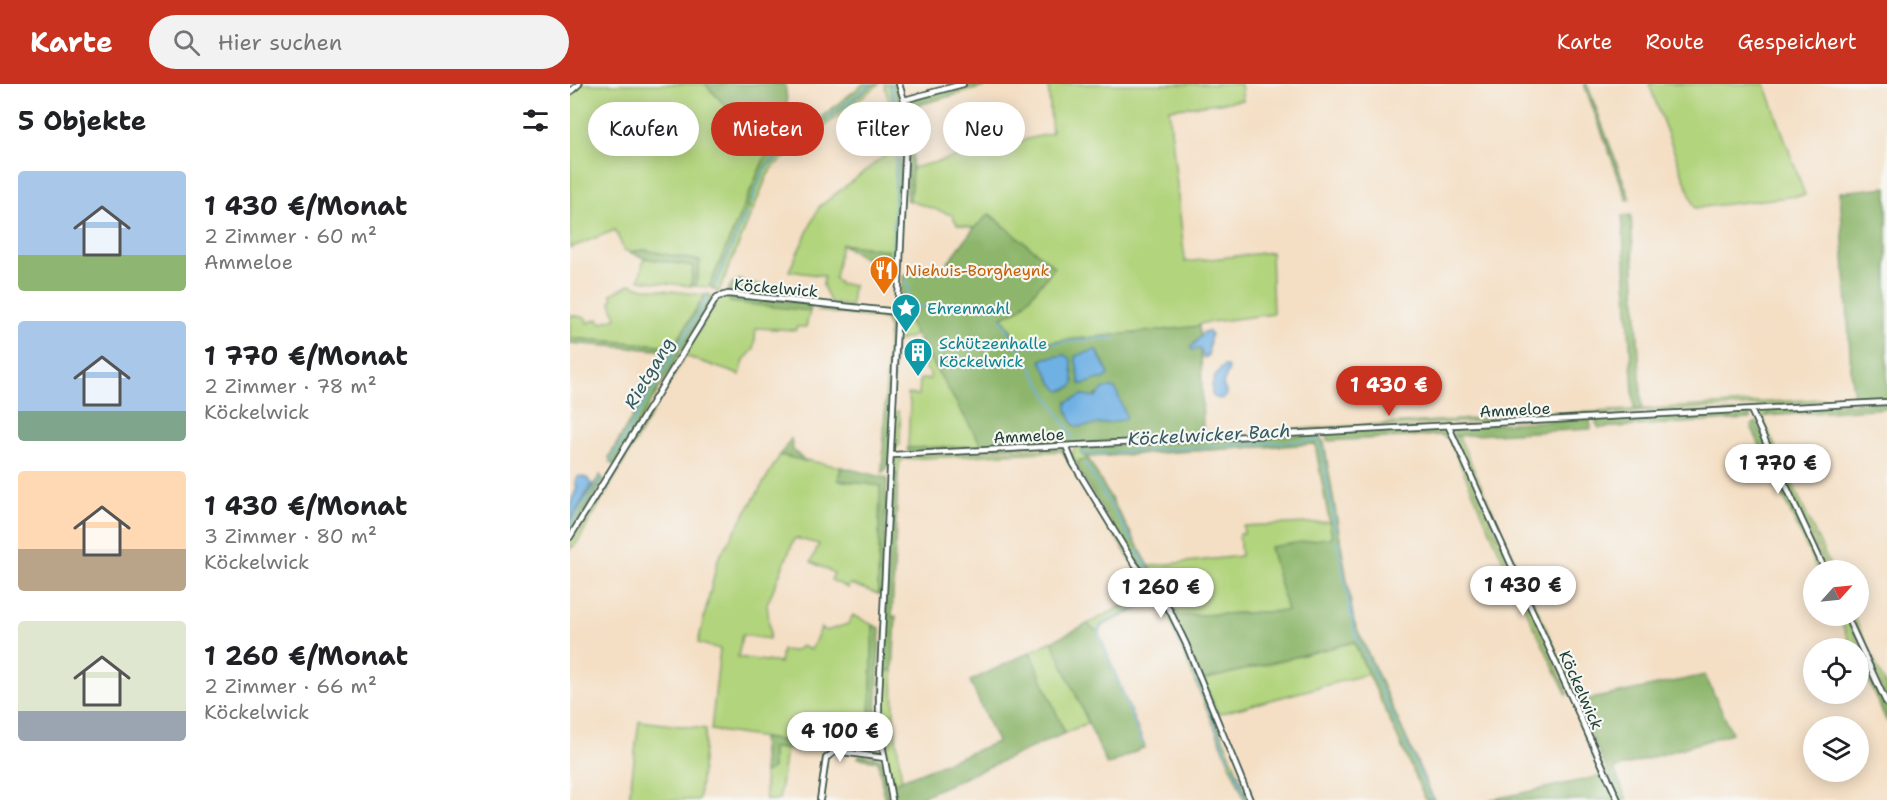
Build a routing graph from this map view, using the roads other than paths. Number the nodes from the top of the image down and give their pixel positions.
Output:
1 (579, 84) edge
2 (899, 84) edge
3 (963, 84) edge
4 (570, 92) edge
5 (904, 100) junction
6 (898, 312) junction
7 (1887, 402) edge
8 (1751, 410) junction
9 (1448, 425) junction
10 (1066, 446) junction
11 (892, 455) junction
12 (570, 537) edge
13 (1820, 560) edge
14 (1851, 626) edge
15 (1887, 704) edge
16 (884, 758) junction
17 (820, 800) edge
18 (892, 800) edge
19 (1250, 800) edge
20 (1618, 800) edge

1 - 4 street
2 - 5 street
3 - 5 street
5 - 6 street
6 - 11 street
6 - 12 street, Köckelwick
7 - 8 street, Ammeloe
8 - 9 street, Ammeloe
8 - 13 street
9 - 10 street, Ammeloe
9 - 20 street, Köckelwick
10 - 11 street, Ammeloe
10 - 19 street
11 - 16 street
14 - 15 street
16 - 17 street
16 - 18 street

